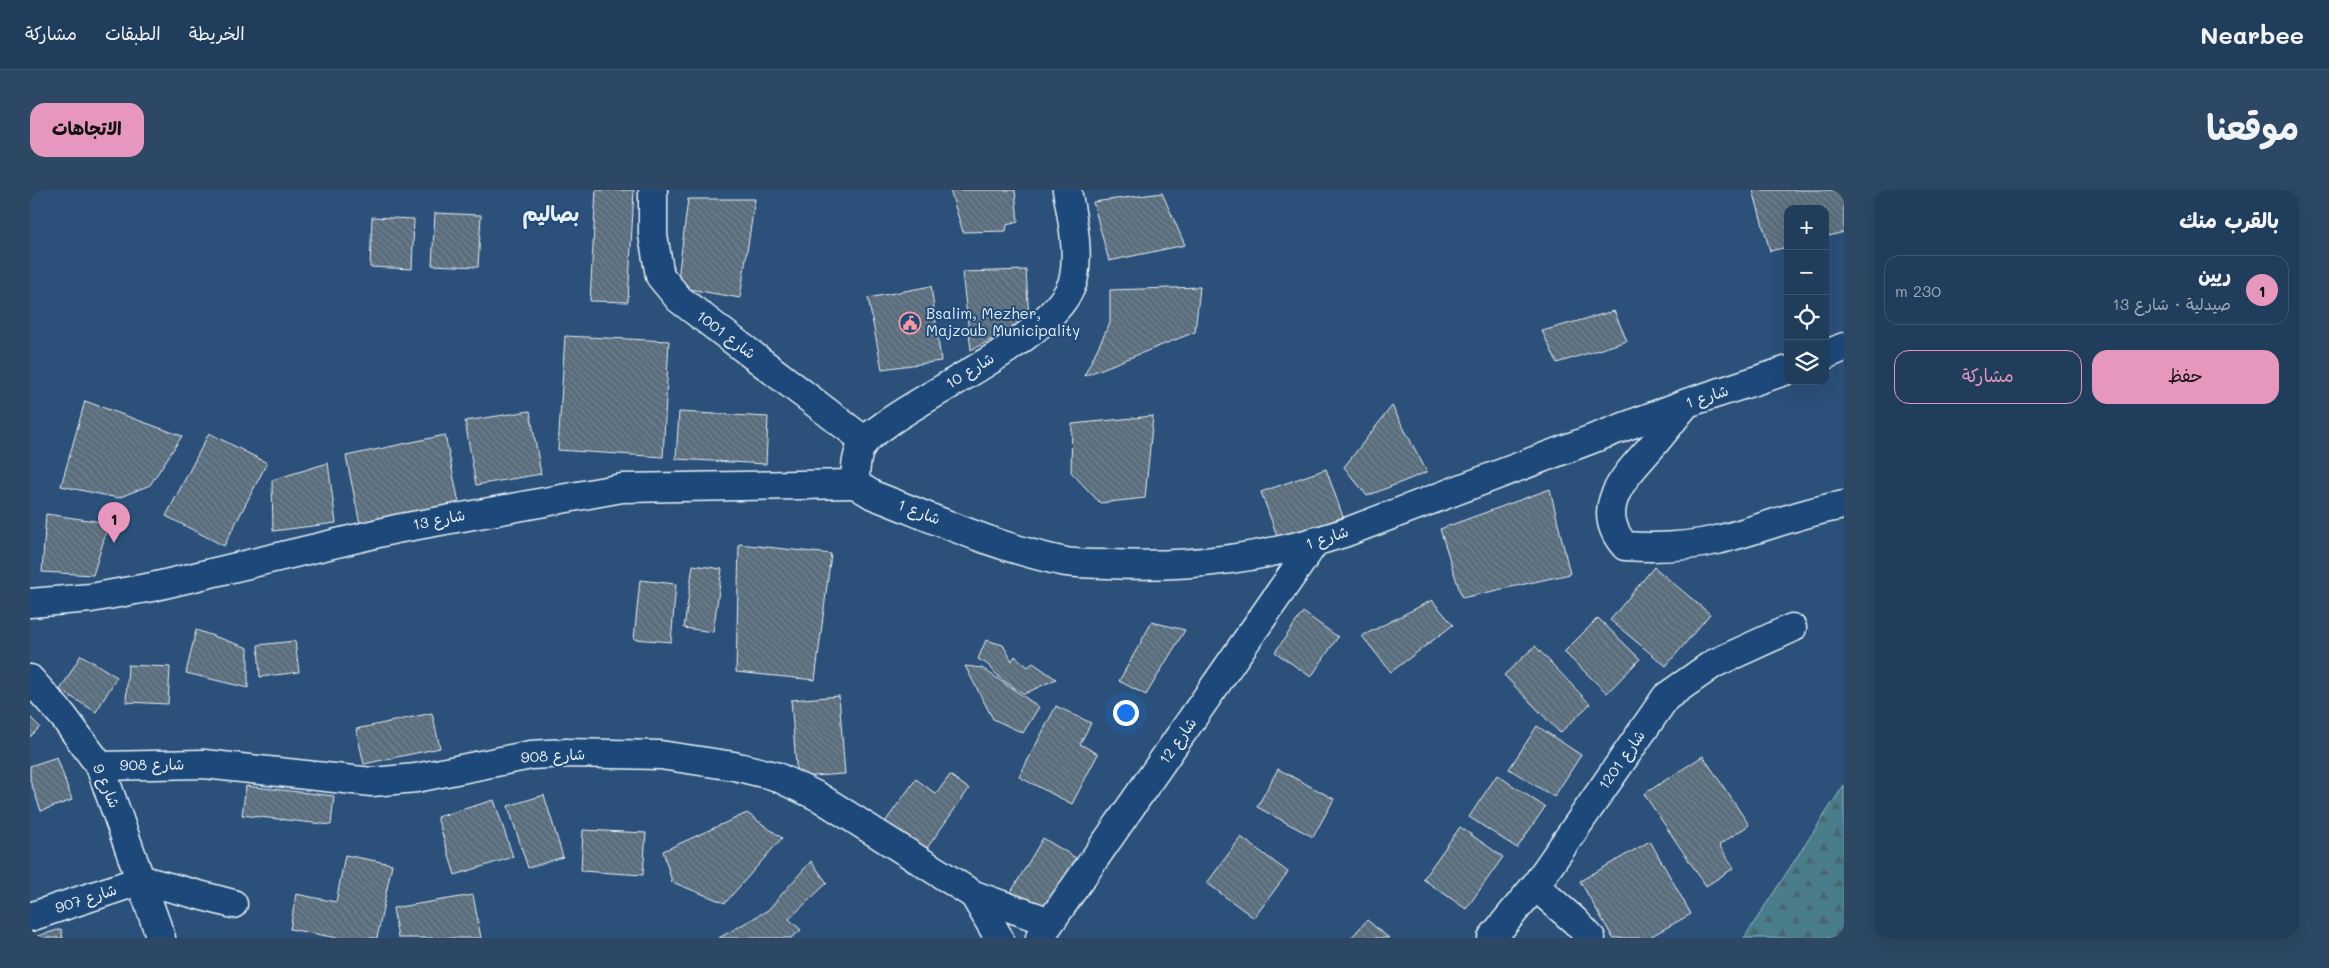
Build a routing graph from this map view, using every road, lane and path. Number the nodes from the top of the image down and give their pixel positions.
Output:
1 (652, 190) edge
2 (1066, 190) edge
3 (1844, 347) edge
4 (1829, 353) edge
5 (1784, 371) edge
6 (1687, 403) junction
7 (865, 441) junction
8 (855, 484) junction
9 (1844, 505) edge
10 (1315, 542) junction
11 (30, 603) edge
12 (1792, 628) dead end
13 (30, 679) edge
14 (100, 766) junction
15 (142, 880) junction
16 (1534, 886) junction
17 (974, 895) junction
18 (233, 904) dead end
19 (30, 917) edge
20 (1045, 930) edge
21 (161, 938) edge
22 (999, 938) edge
23 (1492, 938) edge
24 (1591, 938) edge

1 - 7 street, شارع 1001
2 - 7 street, شارع 10
3 - 4 street
5 - 6 street, شارع 1
6 - 9 street
6 - 10 street, شارع 1
7 - 8 street
8 - 10 street, شارع 1
8 - 11 street, شارع 13
10 - 20 street, شارع 12
12 - 16 street, شارع 1201
13 - 14 street, شارع 9
14 - 15 street, شارع 9
14 - 17 street, شارع 908
15 - 18 street
15 - 19 street, شارع 907
15 - 21 street, شارع 9
16 - 23 street, شارع 1201
16 - 24 street
17 - 20 street, شارع 908
17 - 22 street, شارع 908

